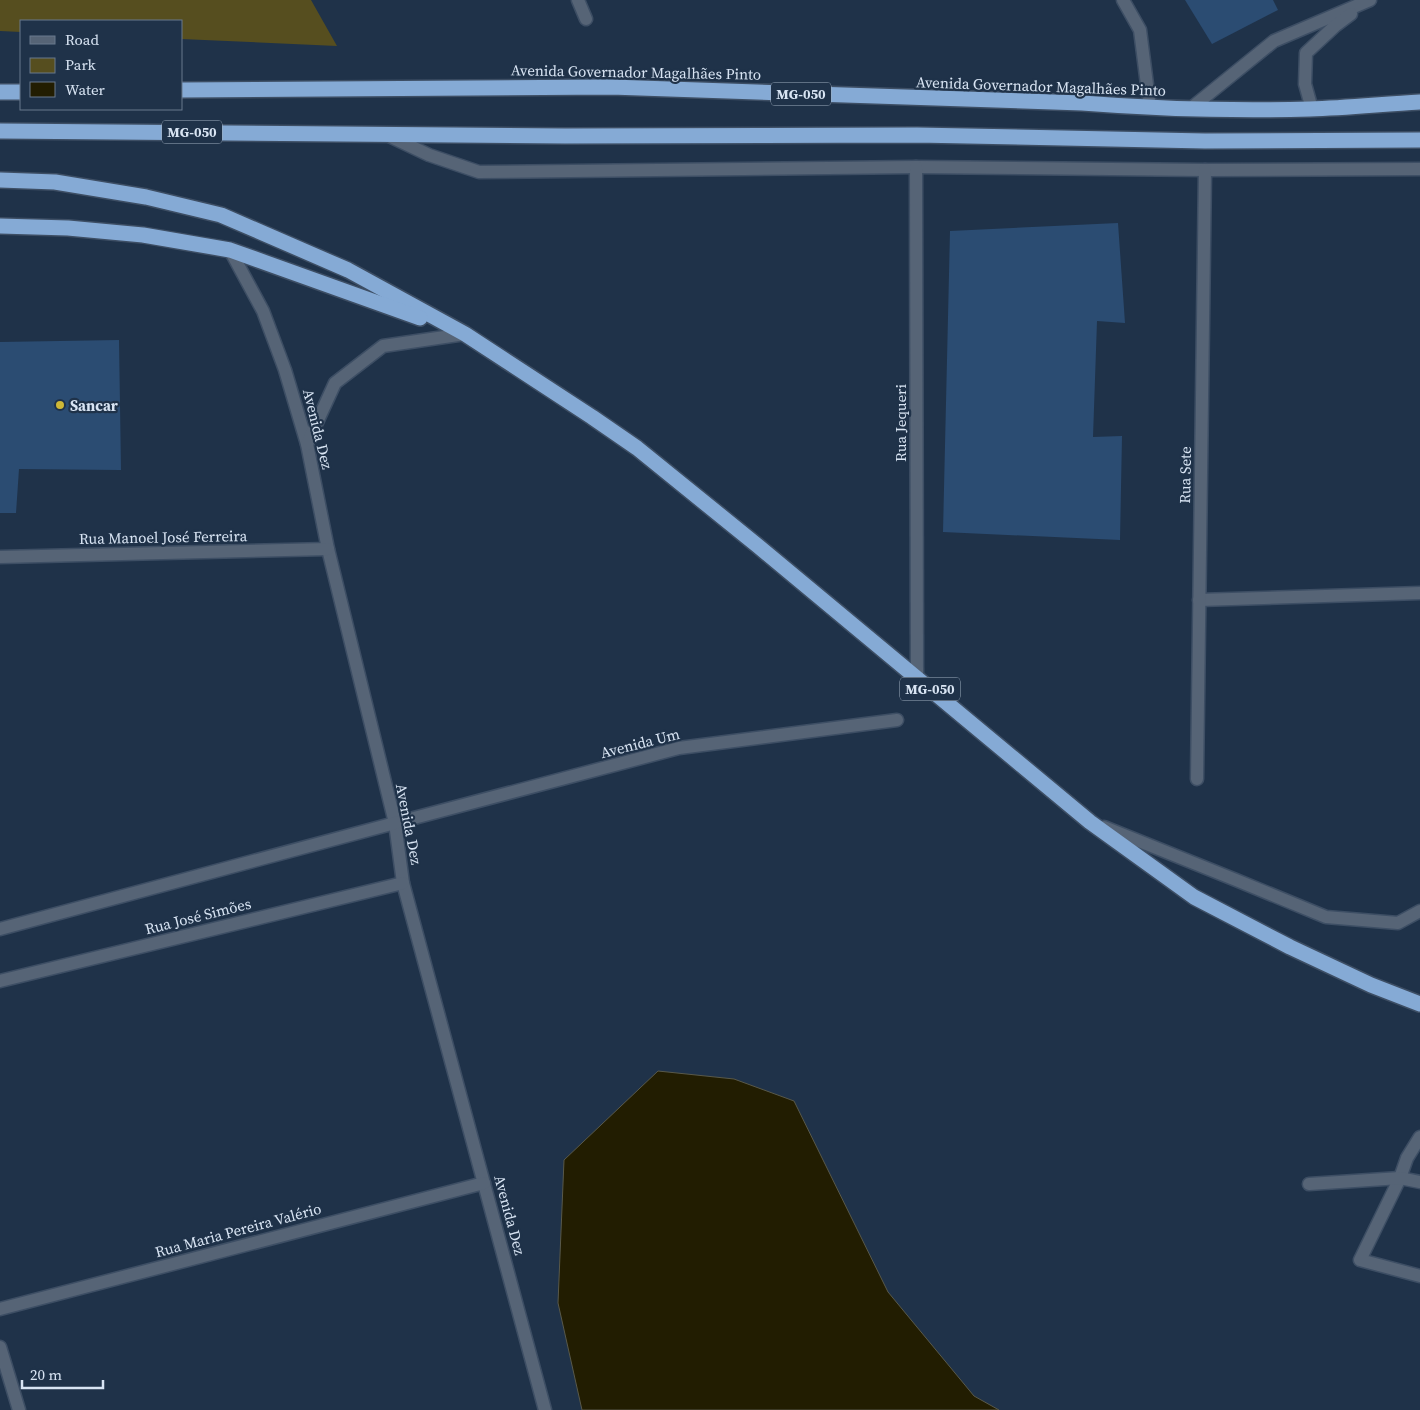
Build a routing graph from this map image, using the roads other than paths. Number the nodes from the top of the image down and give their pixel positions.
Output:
1 (578, 0) edge
2 (1124, 0) edge
3 (1369, 0) edge
4 (586, 19) dead end
5 (182, 90) edge
6 (0, 92) edge
7 (20, 92) edge
8 (1420, 102) edge
9 (1150, 108) junction
10 (1190, 109) junction
11 (1312, 109) junction
12 (0, 131) edge
13 (384, 134) junction
14 (1420, 140) edge
15 (916, 167) junction
16 (1420, 169) edge
17 (1205, 170) junction
18 (0, 180) edge
19 (0, 226) edge
20 (230, 250) junction
21 (465, 334) junction
22 (307, 444) junction
23 (328, 549) junction
24 (0, 557) edge
25 (1420, 593) edge
26 (1199, 600) junction
27 (917, 679) junction
28 (897, 720) dead end
29 (1197, 779) dead end
30 (1090, 822) junction
31 (395, 823) junction
32 (403, 883) junction
33 (1420, 911) edge
34 (0, 930) edge
35 (0, 981) edge
36 (1420, 1004) edge
37 (1420, 1137) edge
38 (1400, 1178) junction
39 (1420, 1182) edge
40 (484, 1183) junction
41 (1309, 1184) dead end
42 (1420, 1276) edge
43 (0, 1309) edge
44 (0, 1347) edge
45 (19, 1410) edge
46 (545, 1410) edge

1 - 4 street
2 - 9 street
3 - 10 street
3 - 11 street
5 - 9 highway, Avenida Governador Magalhães Pinto / MG-050
6 - 7 highway
8 - 11 highway, Avenida Governador Magalhães Pinto / MG-050
9 - 10 highway, Avenida Governador Magalhães Pinto / MG-050
10 - 11 highway, Avenida Governador Magalhães Pinto / MG-050
12 - 13 highway, MG-050
13 - 14 highway, MG-050
13 - 15 street
15 - 17 street
15 - 27 street, Rua Jequeri
16 - 17 street
17 - 26 street, Rua Sete
18 - 21 highway, MG-050
19 - 20 highway
20 - 21 highway
20 - 22 street, Avenida Dez
21 - 22 street
21 - 27 highway, MG-050
22 - 23 street, Avenida Dez
23 - 24 street, Rua Manoel José Ferreira
23 - 31 street, Avenida Dez
25 - 26 street
26 - 29 street, Rua Sete
27 - 30 highway, MG-050
28 - 31 street, Avenida Um
30 - 33 street
30 - 36 highway, MG-050
31 - 32 street, Avenida Dez
31 - 34 street
32 - 35 street, Rua José Simões
32 - 40 street, Avenida Dez
37 - 38 street
38 - 39 street
38 - 41 street
38 - 42 street
40 - 43 street, Rua Maria Pereira Valério
40 - 46 street, Avenida Dez
44 - 45 street

